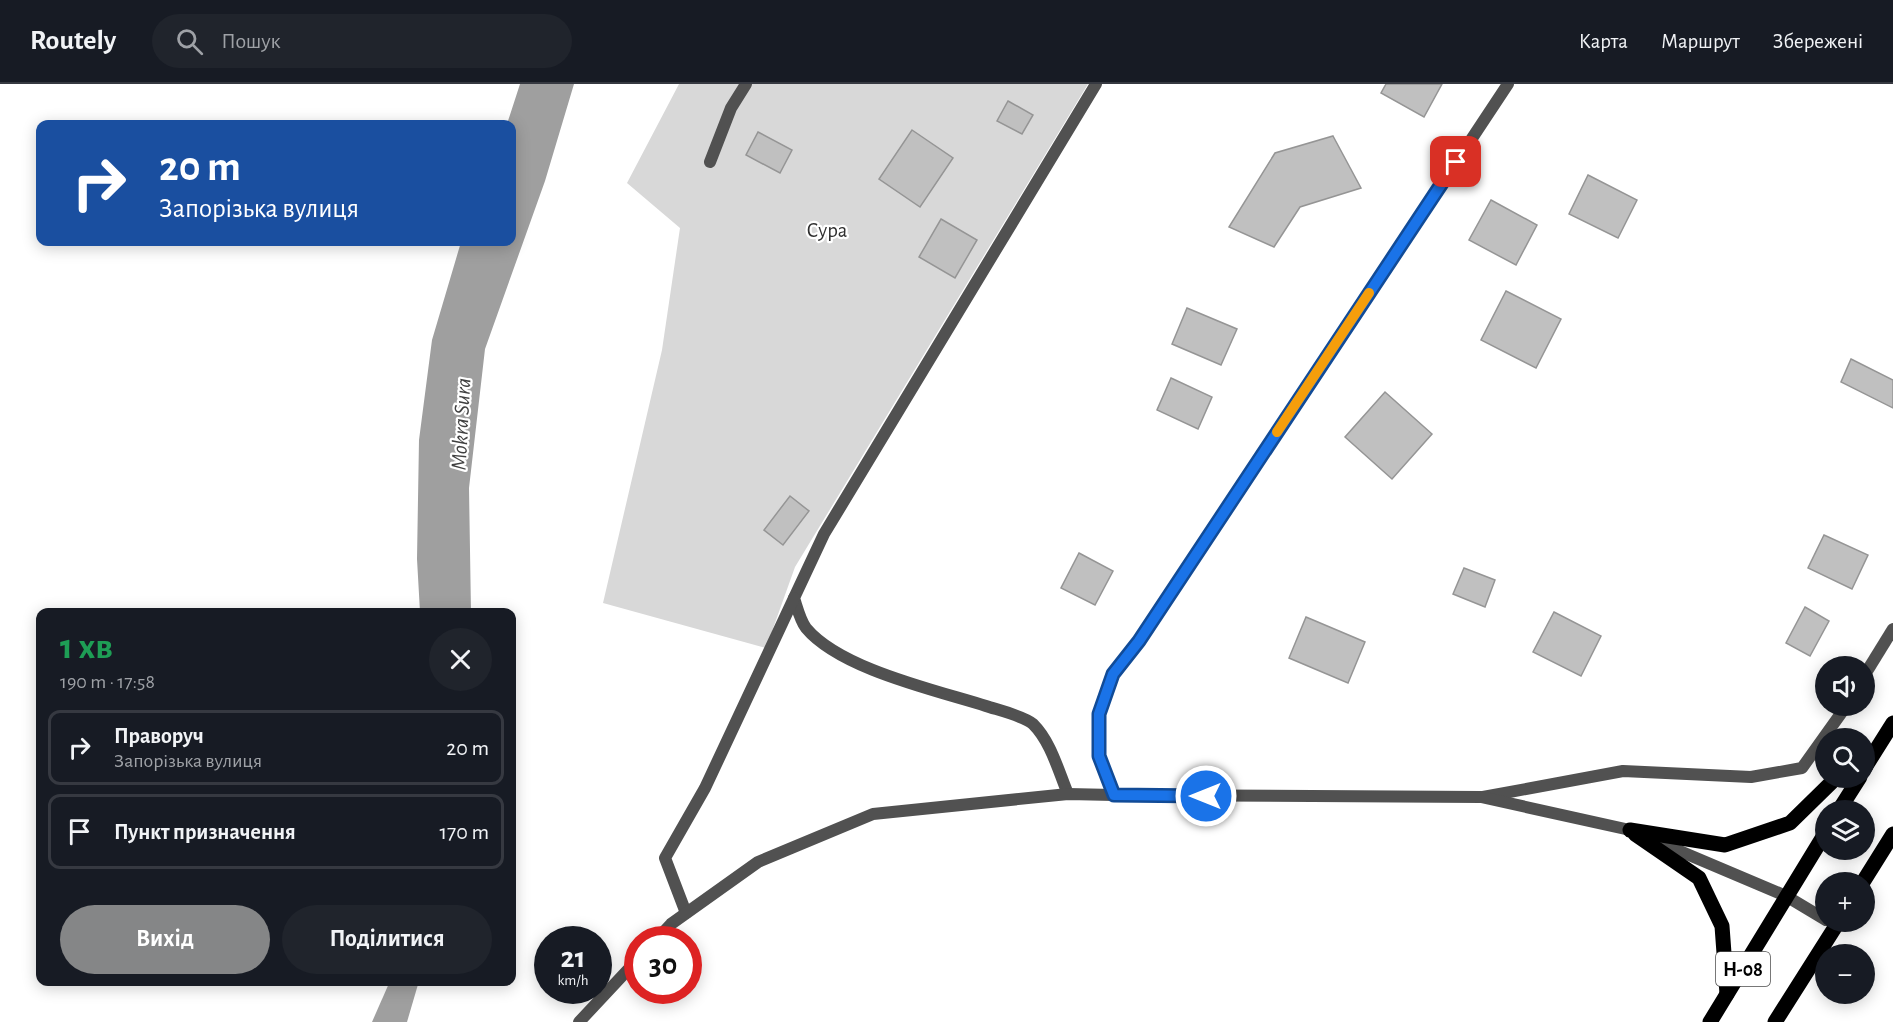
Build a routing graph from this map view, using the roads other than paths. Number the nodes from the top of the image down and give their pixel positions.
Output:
1 (746, 84) edge
2 (1096, 84) edge
3 (1508, 84) edge
4 (710, 162) dead end
5 (794, 598) junction
6 (1893, 629) edge
7 (1875, 658) edge
8 (1839, 716) edge
9 (1891, 727) edge
10 (1875, 742) edge
11 (1875, 752) edge
12 (1826, 788) edge
13 (1068, 794) junction
14 (1114, 795) junction
15 (1481, 797) junction
16 (1630, 830) junction
17 (1893, 834) edge
18 (1815, 850) edge
19 (1869, 872) edge
20 (1786, 896) junction
21 (1815, 912) edge
22 (686, 913) junction
23 (669, 926) edge
24 (1826, 932) edge
25 (624, 975) edge
26 (1727, 994) junction
27 (579, 1022) edge
28 (1710, 1022) edge
29 (1776, 1022) edge

1 - 4 street
2 - 5 street
3 - 14 street
5 - 13 street
5 - 22 street
6 - 7 street
8 - 15 street
9 - 10 main road
9 - 11 main road
12 - 16 main road
13 - 14 street
13 - 22 street
14 - 15 street
15 - 16 street
16 - 20 street
16 - 26 main road
17 - 19 main road
18 - 20 main road, Н-08
20 - 21 street
20 - 26 main road, Н-08
22 - 23 street
24 - 29 main road, Н-08
25 - 27 street
26 - 28 main road, Н-08

